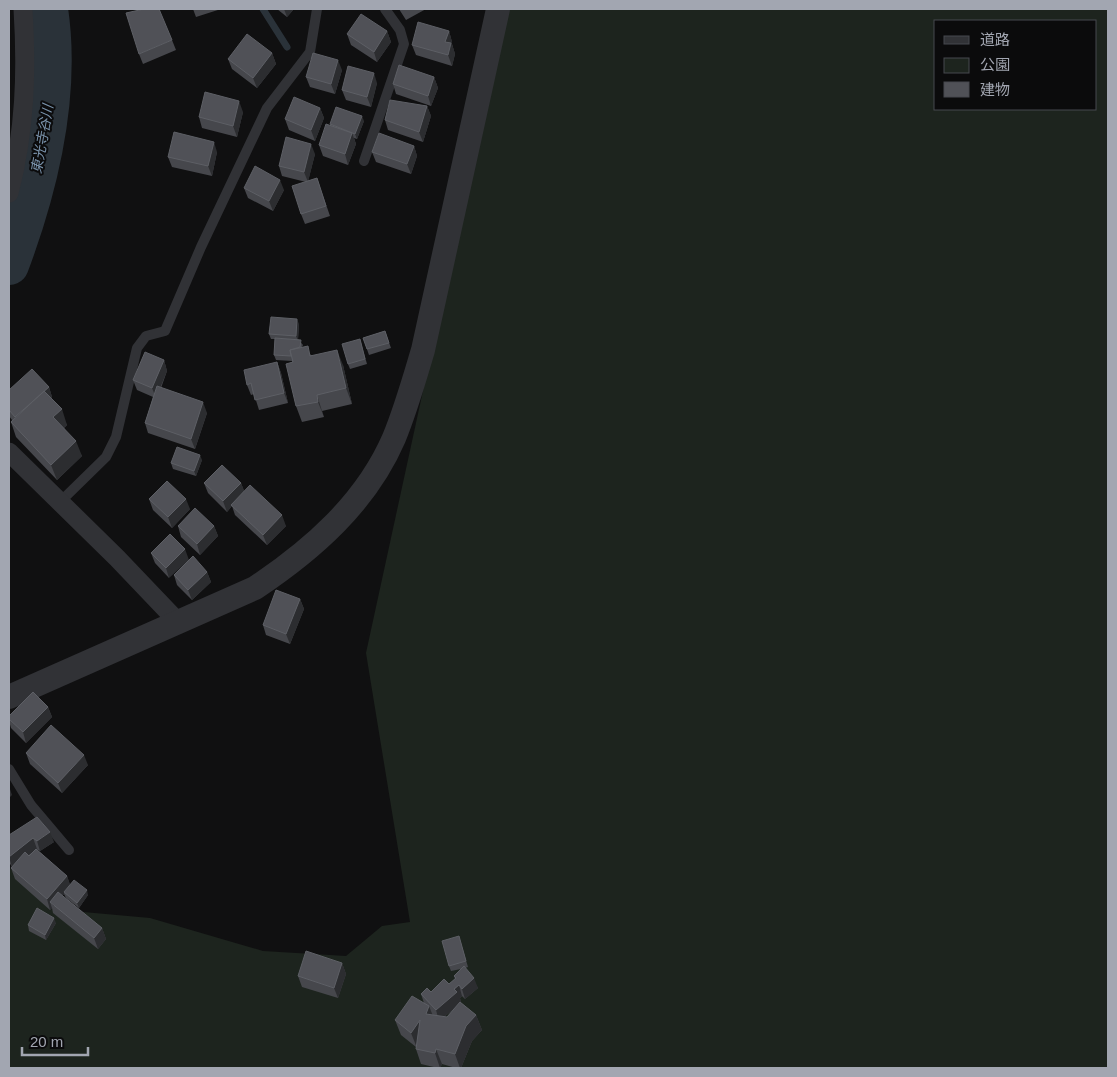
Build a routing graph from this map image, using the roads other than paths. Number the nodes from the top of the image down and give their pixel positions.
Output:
1 (23, 9) edge
2 (317, 9) edge
3 (385, 9) edge
4 (498, 9) edge
5 (364, 161) dead end
6 (9, 193) edge
7 (9, 452) edge
8 (60, 502) junction
9 (179, 623) junction
10 (9, 697) edge
11 (9, 769) edge
12 (69, 850) dead end

1 - 6 street
2 - 8 lane
3 - 5 lane
4 - 9 street
7 - 8 street
8 - 9 street
9 - 10 street
11 - 12 lane

